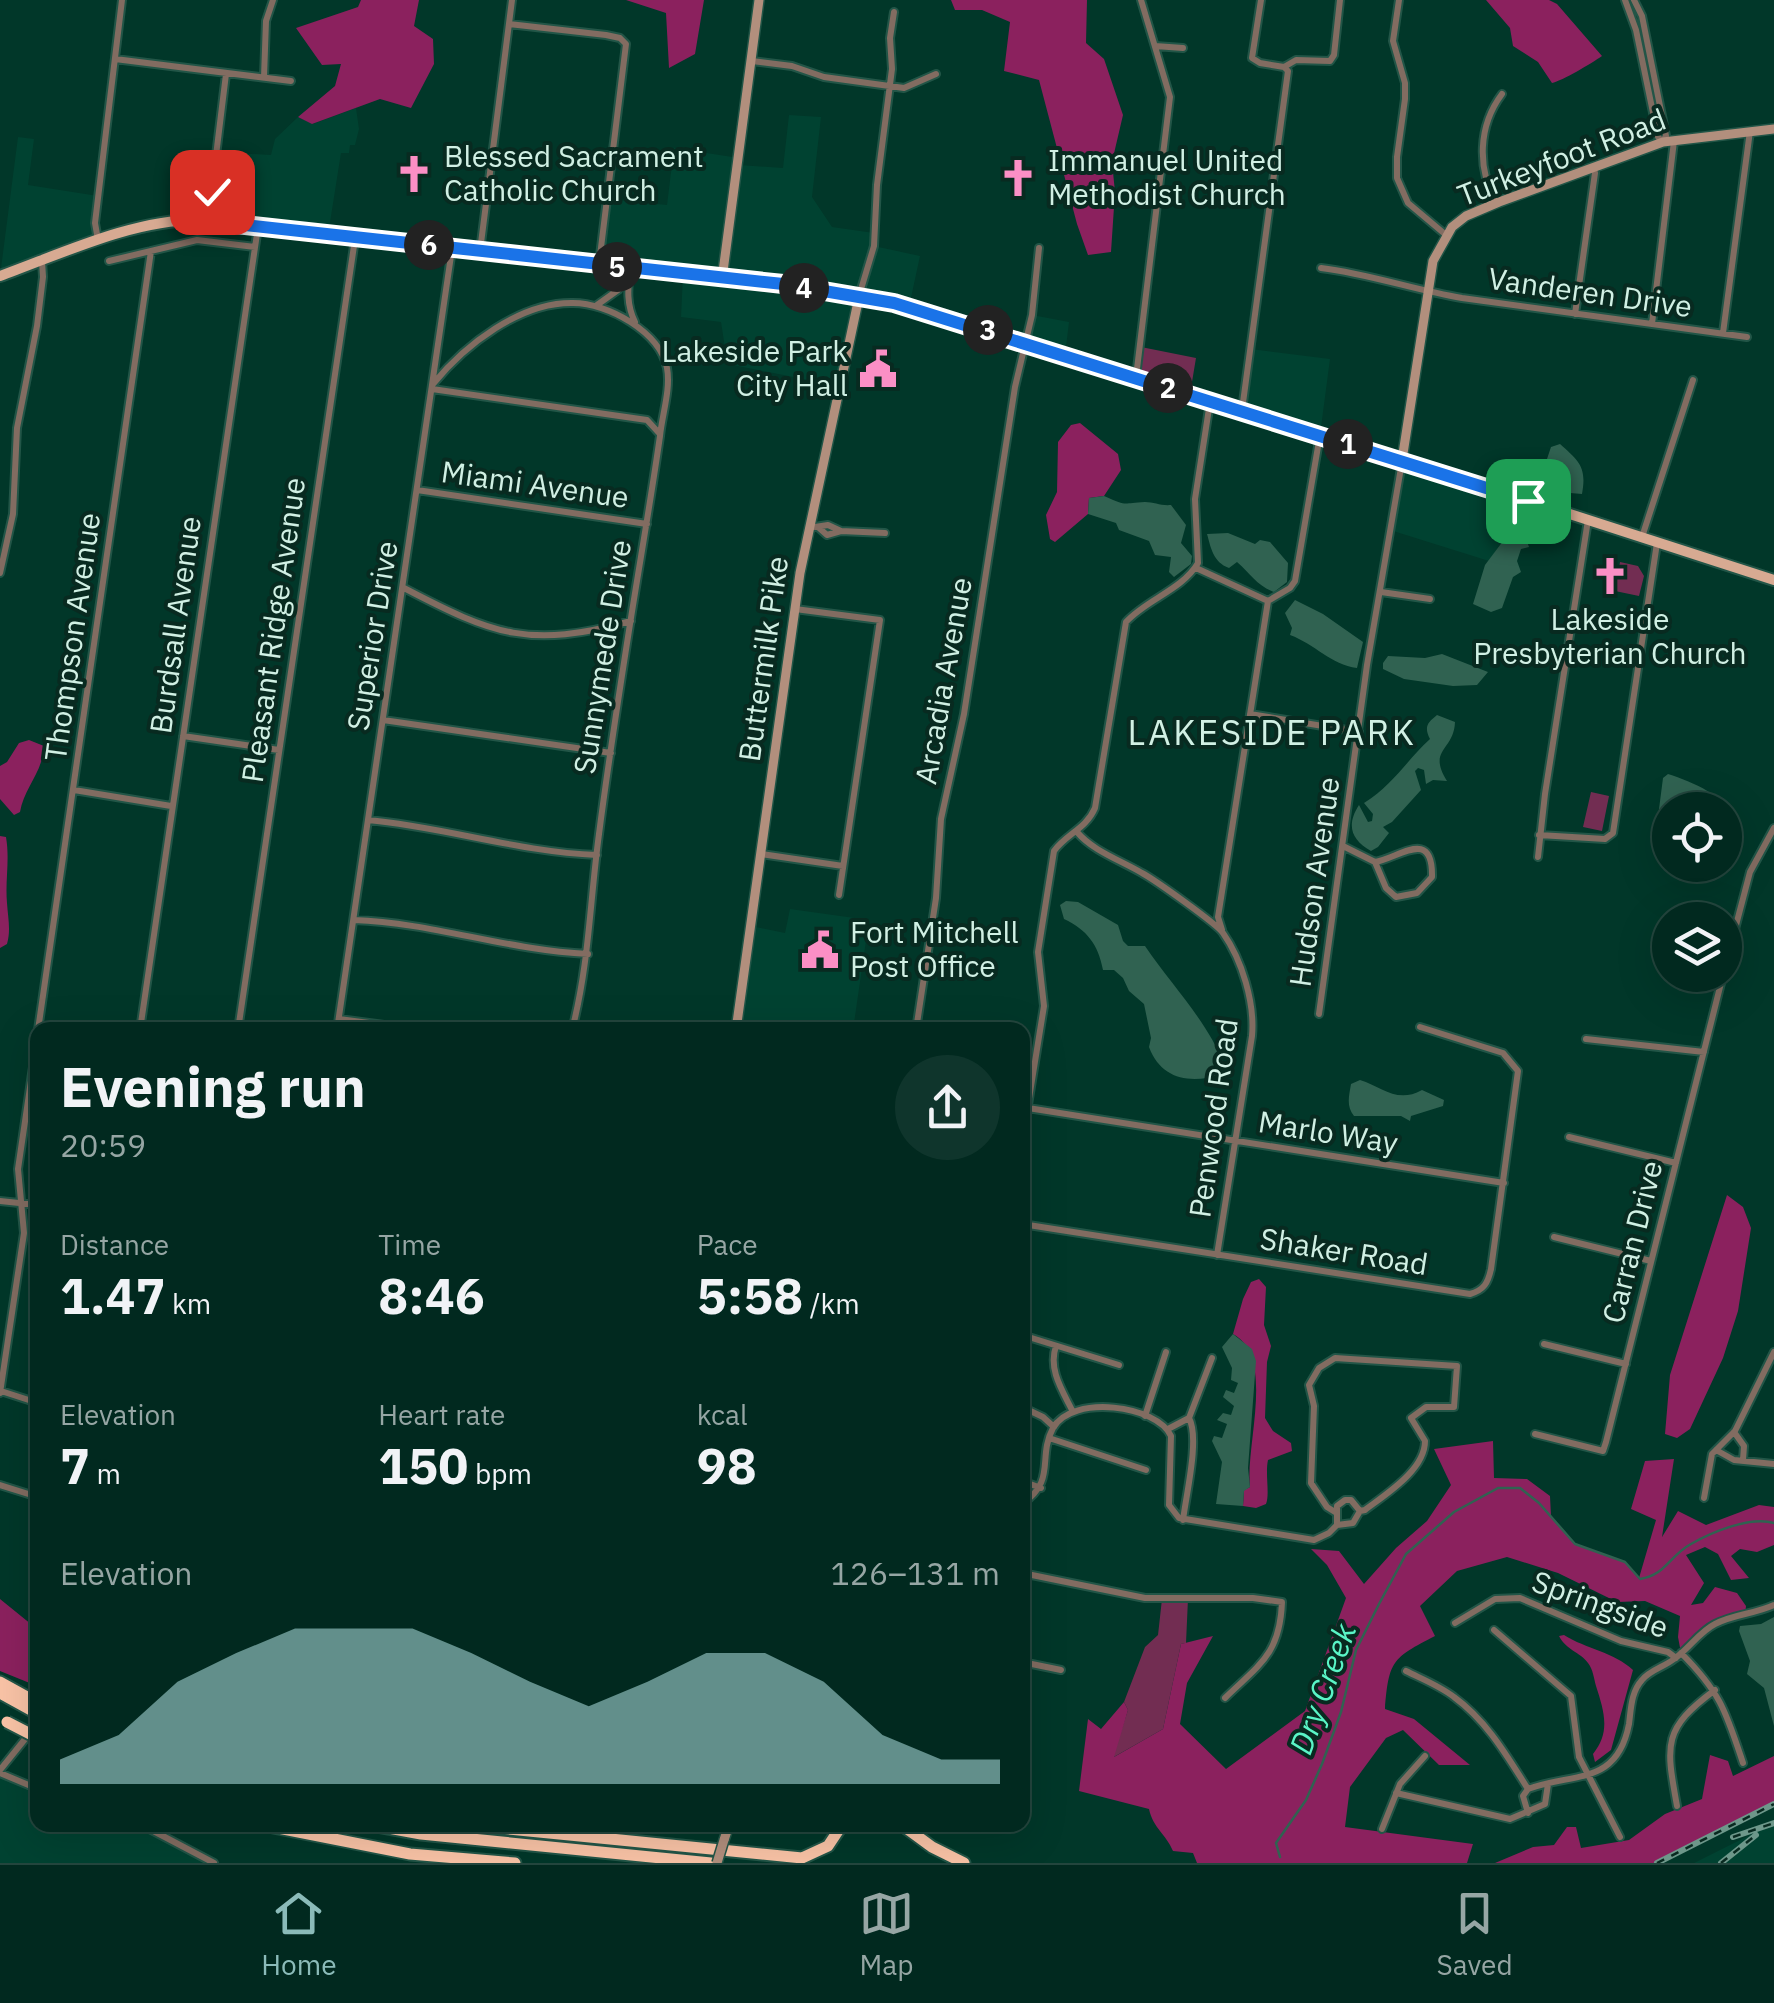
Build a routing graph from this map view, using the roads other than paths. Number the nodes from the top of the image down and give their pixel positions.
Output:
1 (122, 0) edge
2 (273, 0) edge
3 (512, 0) edge
4 (759, 0) edge
5 (1141, 0) edge
6 (1261, 0) edge
7 (1340, 0) edge
8 (1399, 0) edge
9 (1625, 0) edge
10 (1634, 0) edge
11 (894, 12) dead end
12 (509, 24) junction
13 (1155, 46) junction
14 (1183, 48) dead end
15 (115, 60) junction
16 (752, 62) junction
17 (1284, 68) junction
18 (226, 74) junction
19 (936, 74) dead end
20 (264, 77) junction
21 (291, 80) dead end
22 (890, 87) junction
23 (1502, 94) dead end
24 (1774, 127) edge
25 (1750, 130) junction
26 (1674, 140) junction
27 (1663, 142) junction
28 (1593, 167) junction
29 (1496, 203) junction
30 (208, 221) junction
31 (258, 227) junction
32 (1446, 235) junction
33 (355, 237) junction
34 (98, 242) junction
35 (255, 247) junction
36 (452, 248) junction
37 (1039, 248) dead end
38 (151, 251) junction
39 (480, 251) junction
40 (42, 261) junction
41 (109, 261) dead end
42 (599, 264) junction
43 (630, 268) junction
44 (1322, 268) dead end
45 (0, 276) edge
46 (722, 278) junction
47 (1427, 292) junction
48 (859, 297) junction
49 (597, 305) junction
50 (1575, 314) junction
51 (1652, 324) junction
52 (638, 328) junction
53 (1723, 334) junction
54 (1746, 337) dead end
55 (1024, 342) junction
56 (1136, 377) junction
57 (1693, 380) dead end
58 (433, 387) junction
59 (1210, 401) junction
60 (663, 410) junction
61 (1242, 410) junction
62 (648, 420) junction
63 (660, 434) junction
64 (1320, 435) junction
65 (1402, 460) junction
66 (417, 490) junction
67 (1588, 520) junction
68 (647, 524) junction
69 (814, 526) junction
70 (885, 533) dead end
71 (1642, 538) junction
72 (1658, 542) junction
73 (1196, 568) junction
74 (0, 573) edge
75 (1774, 580) edge
76 (403, 588) junction
77 (1380, 592) junction
78 (1430, 599) dead end
79 (1268, 601) junction
80 (795, 609) junction
81 (631, 620) junction
82 (1250, 714) junction
83 (383, 720) junction
84 (1359, 732) junction
85 (183, 736) junction
86 (280, 750) junction
87 (610, 754) junction
88 (74, 790) junction
89 (172, 806) junction
90 (368, 820) junction
91 (1774, 828) edge
92 (1076, 832) junction
93 (1539, 835) junction
94 (1343, 846) junction
95 (597, 854) junction
96 (761, 854) junction
97 (1538, 858) dead end
98 (1375, 862) junction
99 (843, 866) junction
100 (838, 895) dead end
101 (1742, 902) edge
102 (354, 920) junction
103 (1222, 930) junction
104 (588, 954) junction
105 (1719, 992) edge
106 (1320, 1014) dead end
107 (339, 1019) junction
108 (39, 1022) edge
109 (141, 1022) edge
110 (239, 1022) edge
111 (338, 1022) edge
112 (362, 1022) edge
113 (574, 1022) edge
114 (737, 1022) edge
115 (917, 1022) edge
116 (1420, 1027) dead end
117 (1586, 1039) dead end
118 (1704, 1052) junction
119 (30, 1087) edge
120 (1030, 1095) edge
121 (1030, 1108) edge
122 (1570, 1137) dead end
123 (1235, 1141) junction
124 (1676, 1163) junction
125 (1504, 1183) junction
126 (0, 1200) edge
127 (22, 1203) junction
128 (30, 1204) edge
129 (1030, 1225) edge
130 (1554, 1237) dead end
131 (1217, 1254) junction
132 (1652, 1261) junction
133 (1030, 1338) edge
134 (1544, 1344) dead end
135 (1056, 1346) junction
136 (1166, 1352) dead end
137 (1774, 1352) edge
138 (1212, 1358) dead end
139 (1626, 1364) junction
140 (1118, 1365) dead end
141 (0, 1392) edge
142 (30, 1401) edge
143 (1072, 1410) junction
144 (1030, 1411) edge
145 (1145, 1416) junction
146 (1188, 1418) junction
147 (1054, 1427) junction
148 (1168, 1429) junction
149 (1734, 1432) junction
150 (1534, 1434) dead end
151 (1050, 1438) junction
152 (1716, 1450) junction
153 (1744, 1460) junction
154 (1774, 1464) edge
155 (1146, 1470) dead end
156 (1030, 1483) edge
157 (0, 1485) edge
158 (1041, 1488) junction
159 (30, 1494) edge
160 (1030, 1497) edge
161 (1704, 1498) dead end
162 (1360, 1511) junction
163 (1335, 1512) junction
164 (1183, 1520) junction
165 (1337, 1524) junction
166 (1030, 1575) edge
167 (1774, 1604) edge
168 (1455, 1623) dead end
169 (1494, 1630) dead end
170 (1679, 1656) junction
171 (1030, 1664) edge
172 (1061, 1670) dead end
173 (1406, 1671) dead end
174 (0, 1682) edge
175 (1715, 1690) junction
176 (0, 1693) edge
177 (1225, 1698) dead end
178 (30, 1703) edge
179 (4, 1720) edge
180 (30, 1733) edge
181 (30, 1734) edge
182 (1425, 1756) dead end
183 (1744, 1763) dead end
184 (0, 1772) edge
185 (1588, 1775) junction
186 (1548, 1784) junction
187 (30, 1785) edge
188 (1528, 1789) junction
189 (1396, 1793) junction
190 (1677, 1806) dead end
191 (1528, 1814) junction
192 (1382, 1829) dead end
193 (155, 1832) edge
194 (295, 1832) edge
195 (410, 1832) edge
196 (540, 1832) edge
197 (727, 1832) edge
198 (837, 1832) edge
199 (912, 1832) edge
200 (1620, 1837) dead end
201 (366, 1847) junction
202 (214, 1863) edge
203 (402, 1863) edge
204 (514, 1863) edge
205 (714, 1863) edge
206 (964, 1863) edge

1 - 15 street
2 - 20 street
3 - 12 street
4 - 16 main road
5 - 13 street
6 - 17 street
7 - 17 street
8 - 32 street
9 - 27 street
10 - 27 street
11 - 22 street
12 - 39 street
12 - 42 street
13 - 14 street
13 - 56 street
15 - 18 street
15 - 34 street
16 - 22 street
16 - 46 main road
17 - 61 street
18 - 20 street
18 - 30 street
19 - 22 street
20 - 21 street
22 - 48 street
23 - 29 street
24 - 25 main road, Turkeyfoot Road
25 - 26 main road, Turkeyfoot Road
25 - 53 street
26 - 27 main road, Turkeyfoot Road
26 - 51 street
27 - 28 main road, Turkeyfoot Road
28 - 29 main road, Turkeyfoot Road
28 - 50 street
29 - 32 main road, Turkeyfoot Road
30 - 31 main road
30 - 34 main road
31 - 33 main road
31 - 35 street, Burdsall Avenue
32 - 47 main road, Turkeyfoot Road
33 - 36 main road
33 - 86 street, Pleasant Ridge Avenue
34 - 40 main road
35 - 38 street
35 - 85 street, Burdsall Avenue
36 - 39 main road
36 - 58 street, Superior Drive
37 - 55 street, Arcadia Avenue
38 - 41 street
38 - 88 street, Thompson Avenue
39 - 42 main road
40 - 45 main road
40 - 74 street
42 - 43 main road
43 - 46 main road
43 - 49 street
43 - 52 street
44 - 47 street, Vanderen Drive
46 - 48 main road
47 - 50 street, Vanderen Drive
47 - 65 main road, Turkeyfoot Road
48 - 55 main road
48 - 69 main road, Buttermilk Pike
49 - 52 street, Sunnymede Drive
49 - 58 street
50 - 51 street, Vanderen Drive
51 - 53 street, Vanderen Drive
52 - 60 street, Sunnymede Drive
53 - 54 street, Vanderen Drive
55 - 56 main road
55 - 115 street, Arcadia Avenue
56 - 59 main road
57 - 71 street
58 - 62 street
58 - 66 street, Superior Drive
59 - 61 main road
59 - 73 street
60 - 62 street
60 - 63 street, Sunnymede Drive
61 - 64 main road
62 - 63 street
63 - 68 street, Sunnymede Drive
64 - 65 main road
64 - 79 street
65 - 67 main road
65 - 77 street, Hudson Avenue
66 - 68 street, Miami Avenue
66 - 76 street, Superior Drive
67 - 71 main road
67 - 93 street
68 - 81 street, Sunnymede Drive
69 - 70 street
69 - 80 main road, Buttermilk Pike
71 - 72 main road
72 - 75 main road
72 - 93 street
73 - 79 street
73 - 92 street
76 - 81 street
76 - 83 street, Superior Drive
77 - 78 street
77 - 84 street, Hudson Avenue
79 - 82 street
80 - 96 main road, Buttermilk Pike
80 - 99 street
81 - 87 street, Sunnymede Drive
82 - 84 street
82 - 103 street
83 - 87 street
83 - 90 street, Superior Drive
84 - 94 street, Hudson Avenue
85 - 86 street
85 - 89 street, Burdsall Avenue
86 - 110 street, Pleasant Ridge Avenue
87 - 95 street, Sunnymede Drive
88 - 89 street
88 - 108 street, Thompson Avenue
89 - 109 street, Burdsall Avenue
90 - 95 street
90 - 102 street, Superior Drive
91 - 101 street
92 - 103 street, Penwood Road
92 - 120 street
93 - 97 street
94 - 98 street
94 - 106 street, Hudson Avenue
95 - 104 street, Sunnymede Drive
96 - 99 street
96 - 114 main road, Buttermilk Pike
98 - 98 street
99 - 100 street
102 - 104 street
102 - 107 street, Superior Drive
103 - 123 street, Penwood Road
104 - 113 street, Sunnymede Drive
105 - 118 street, Carran Drive
107 - 111 street, Superior Drive
107 - 112 street
116 - 125 street
117 - 118 street
118 - 124 street, Carran Drive
119 - 127 street, Thompson Avenue
121 - 123 street, Marlo Way
122 - 124 street
123 - 125 street, Marlo Way
123 - 131 street, Penwood Road
124 - 132 street, Carran Drive
125 - 131 street, Shaker Road
126 - 127 street
127 - 128 street
127 - 141 street, Thompson Avenue
129 - 131 street, Shaker Road
130 - 132 street
132 - 139 street, Carran Drive
133 - 135 street
134 - 139 street
135 - 140 street
135 - 143 street
136 - 145 street
137 - 149 street
138 - 146 street
139 - 150 street, Carran Drive
141 - 142 street
143 - 145 street
143 - 147 street
144 - 147 street
145 - 148 street
146 - 148 street
146 - 164 street
147 - 151 street
148 - 164 street
149 - 152 street
149 - 153 street
151 - 155 street
151 - 158 street
152 - 153 street
152 - 161 street
153 - 154 street
156 - 158 street
157 - 159 street
158 - 160 street
162 - 163 street
162 - 163 street
162 - 165 street
163 - 165 street
164 - 165 street
166 - 177 street
167 - 170 street
168 - 170 street, Springside
169 - 185 street
170 - 175 street, Springside
170 - 185 street
171 - 172 street
173 - 188 street
174 - 178 highway
175 - 183 street, Springside
175 - 190 street
176 - 178 highway
179 - 181 highway, bridge
180 - 184 street
182 - 189 street
184 - 187 street
185 - 186 street
185 - 200 street
186 - 188 street
186 - 191 street
188 - 191 street
189 - 191 street
189 - 192 street
193 - 202 street
194 - 201 highway
195 - 205 highway
196 - 198 highway
197 - 205 main road, bridge
199 - 206 highway
201 - 203 highway
201 - 204 highway

